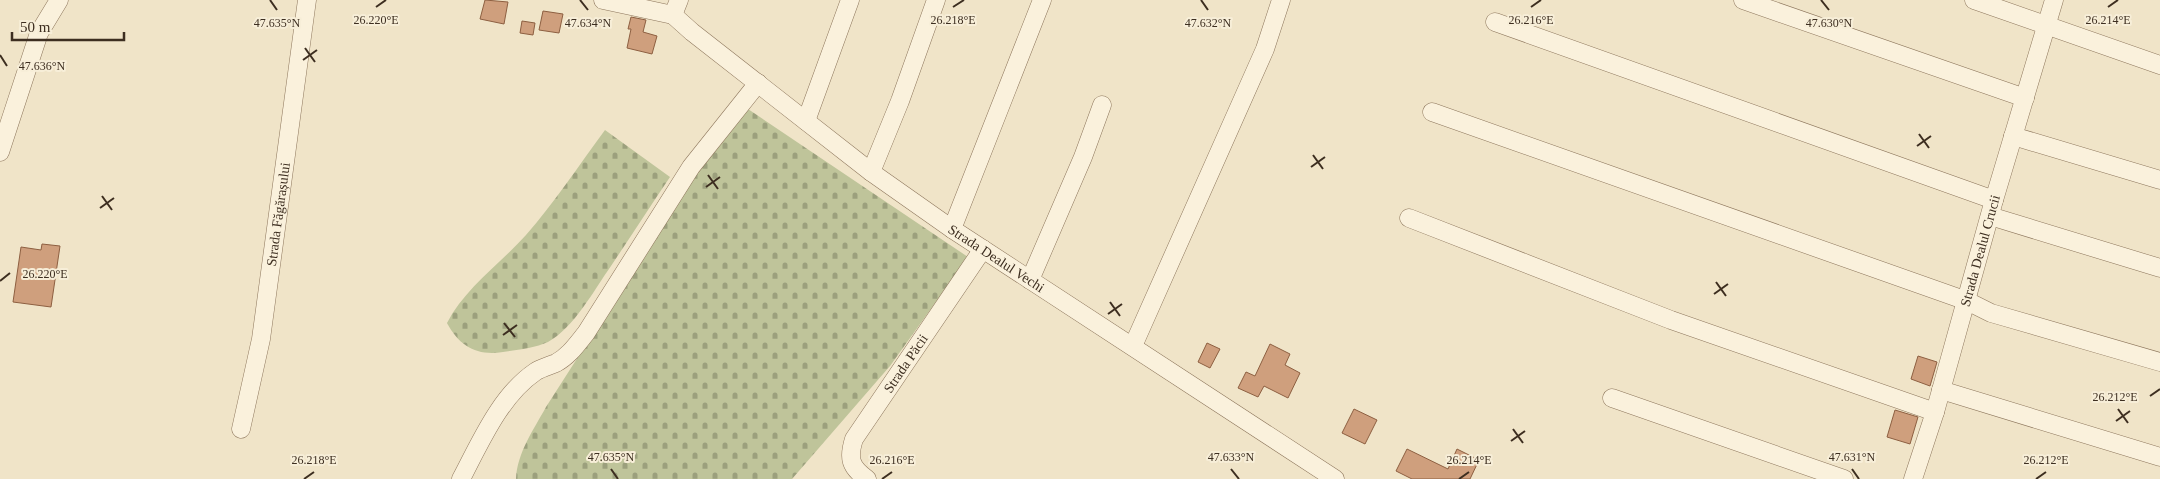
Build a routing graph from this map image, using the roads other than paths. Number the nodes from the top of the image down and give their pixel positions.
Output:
1 (59, 0) edge
2 (307, 0) edge
3 (603, 0) edge
4 (850, 0) edge
5 (936, 0) edge
6 (1042, 0) edge
7 (1281, 0) edge
8 (1743, 0) edge
9 (1974, 0) edge
10 (2054, 0) edge
11 (676, 8) edge
12 (1495, 22) dead end
13 (2047, 25) junction
14 (2160, 64) edge
15 (758, 83) junction
16 (2025, 98) junction
17 (1102, 105) dead end
18 (1432, 112) dead end
19 (806, 121) junction
20 (2013, 136) junction
21 (0, 152) edge
22 (871, 172) junction
23 (2160, 180) edge
24 (1992, 208) junction
25 (1409, 218) dead end
26 (952, 229) junction
27 (983, 250) junction
28 (2160, 268) edge
29 (1030, 280) junction
30 (1967, 301) junction
31 (1133, 346) junction
32 (2160, 362) edge
33 (1941, 390) junction
34 (1612, 398) dead end
35 (1935, 412) junction
36 (241, 429) dead end
37 (2160, 457) edge
38 (460, 479) edge
39 (868, 479) edge
40 (1335, 479) edge
41 (1844, 479) edge
42 (1913, 479) edge

1 - 21 street
2 - 36 street, Strada Făgărașului
3 - 11 street
4 - 19 street
5 - 22 street
6 - 26 street
7 - 31 street
8 - 16 street
9 - 13 street
10 - 13 street, Strada Dealul Crucii
11 - 15 street, Strada Dealul Vechi
12 - 24 street
13 - 14 street
13 - 16 street, Strada Dealul Crucii
15 - 19 street, Strada Dealul Vechi
15 - 38 street
16 - 20 street, Strada Dealul Crucii
17 - 29 street
18 - 30 street
19 - 22 street, Strada Dealul Vechi
20 - 23 street
20 - 24 street, Strada Dealul Crucii
22 - 26 street, Strada Dealul Vechi
24 - 28 street
24 - 30 street, Strada Dealul Crucii
25 - 35 street
26 - 27 street, Strada Dealul Vechi
27 - 29 street, Strada Dealul Vechi
27 - 39 street, Strada Păcii
29 - 31 street, Strada Dealul Vechi
30 - 32 street
30 - 33 street, Strada Dealul Crucii
31 - 40 street, Strada Dealul Vechi
33 - 35 street, Strada Dealul Crucii
33 - 37 street
34 - 41 street
35 - 42 street, Strada Dealul Crucii

